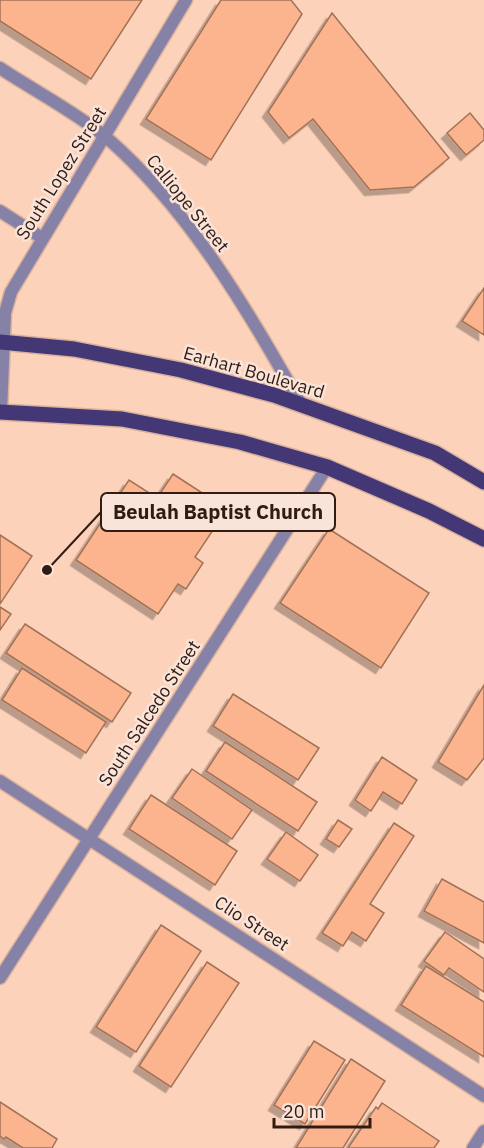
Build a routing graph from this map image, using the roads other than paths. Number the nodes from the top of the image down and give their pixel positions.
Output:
1 (186, 0) edge
2 (0, 68) edge
3 (105, 136) junction
4 (0, 211) edge
5 (42, 238) junction
6 (2, 342) edge
7 (301, 405) junction
8 (1, 412) edge
9 (327, 467) junction
10 (484, 482) edge
11 (484, 538) edge
12 (0, 781) edge
13 (90, 838) junction
14 (0, 978) edge
15 (484, 1096) edge
16 (484, 1131) edge
17 (473, 1148) edge

1 - 3 street, South Lopez Street
2 - 3 street, Calliope Street
3 - 5 street, South Lopez Street
3 - 7 street, Calliope Street
4 - 5 street
5 - 6 street, South Lopez Street
6 - 7 main road, Earhart Boulevard
6 - 8 street, South Lopez Street
7 - 10 main road, Earhart Boulevard
8 - 9 main road
9 - 11 main road
9 - 13 street, South Salcedo Street
12 - 13 street, Clio Street
13 - 14 street, South Salcedo Street
13 - 15 street, Clio Street
16 - 17 street

